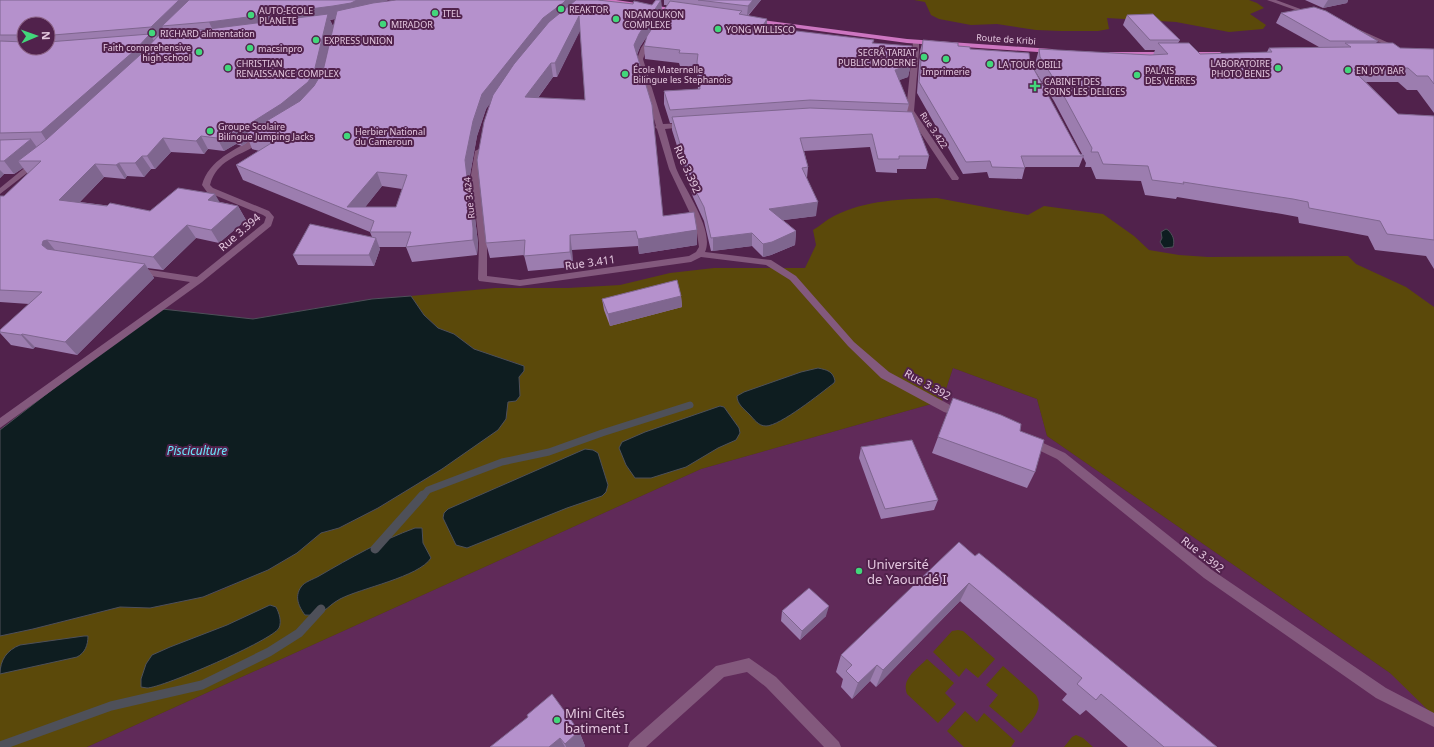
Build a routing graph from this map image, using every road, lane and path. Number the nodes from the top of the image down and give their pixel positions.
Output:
1 (604, 0) edge
2 (1270, 0) edge
3 (668, 10) junction
4 (687, 12) edge
5 (1318, 17) edge
6 (746, 20) edge
7 (1352, 29) edge
8 (916, 42) junction
9 (1057, 51) edge
10 (1400, 53) edge
11 (1102, 54) edge
12 (1172, 54) edge
13 (1179, 54) edge
14 (1225, 54) edge
15 (916, 120) junction
16 (907, 122) edge
17 (691, 124) edge
18 (659, 127) junction
19 (268, 133) edge
20 (480, 142) edge
21 (41, 158) edge
22 (955, 178) dead end
23 (0, 192) edge
24 (700, 254) junction
25 (128, 269) edge
26 (482, 279) joint
27 (199, 280) junction
28 (968, 416) edge
29 (0, 424) edge
30 (1021, 437) edge
31 (1434, 720) edge
32 (635, 747) edge
33 (834, 747) edge

1 - 3 main road
2 - 5 street
3 - 4 main road
3 - 18 street, Rue 3.392
6 - 8 main road, Route de Kribi
7 - 10 street
8 - 9 main road, Route de Kribi
8 - 15 street, Rue 3.422
11 - 12 main road
13 - 14 main road
15 - 16 street
15 - 22 street, Rue 3.422
17 - 18 street
18 - 24 street, Rue 3.392
19 - 27 street, Rue 3.394
20 - 26 street, Rue 3.424
21 - 23 street
24 - 26 street, Rue 3.411
24 - 28 street, Rue 3.392
25 - 27 street
27 - 29 street, Rue 3.394
30 - 31 street, Rue 3.392
32 - 33 street

